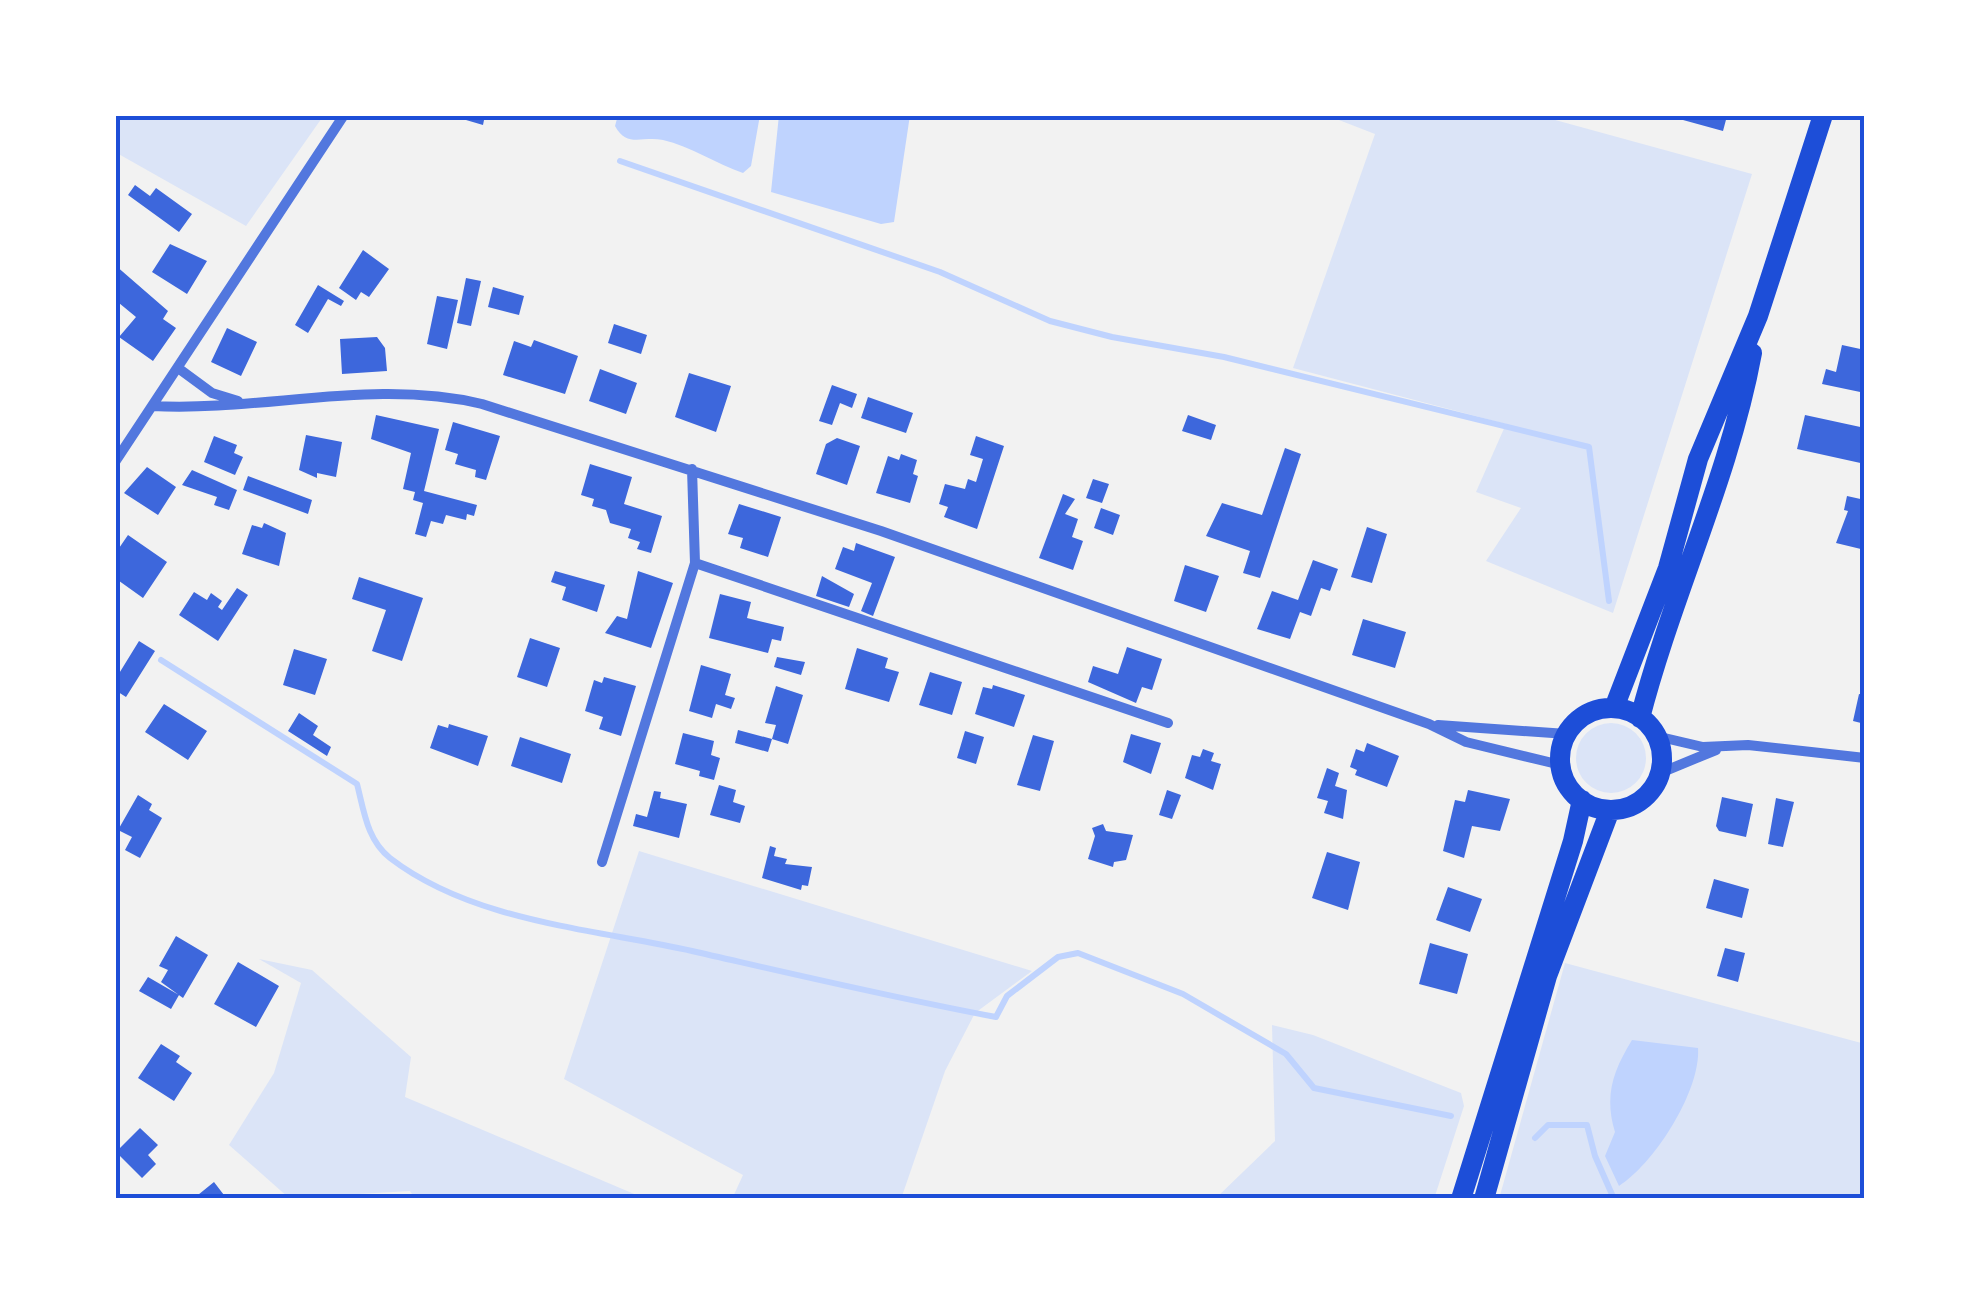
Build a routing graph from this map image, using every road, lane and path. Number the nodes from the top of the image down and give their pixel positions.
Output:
1 (344, 115) edge
2 (1823, 115) edge
3 (1758, 316) junction
4 (178, 368) junction
5 (242, 402) junction
6 (152, 406) junction
7 (115, 462) edge
8 (692, 469) junction
9 (695, 563) junction
10 (1614, 708) junction
11 (1640, 718) junction
12 (1168, 724) dead end
13 (1429, 724) junction
14 (1567, 734) junction
15 (1656, 736) junction
16 (1722, 748) junction
17 (1865, 758) edge
18 (1560, 766) junction
19 (1660, 772) junction
20 (1582, 800) junction
21 (1610, 810) junction
22 (602, 862) dead end
23 (1461, 1199) edge
24 (1484, 1199) edge

1 - 4 street
2 - 3 main road
3 - 10 main road
3 - 11 main road
4 - 5 street
4 - 6 street
5 - 6 street
5 - 8 street
6 - 7 street
8 - 9 street
8 - 13 street
9 - 12 street
9 - 22 street
10 - 11 main road
10 - 14 main road
11 - 15 main road
13 - 14 street
13 - 18 street
14 - 18 main road
15 - 16 street
15 - 19 main road
16 - 17 street
16 - 19 street
18 - 20 main road
19 - 21 main road
20 - 21 main road
20 - 23 main road
21 - 24 main road

